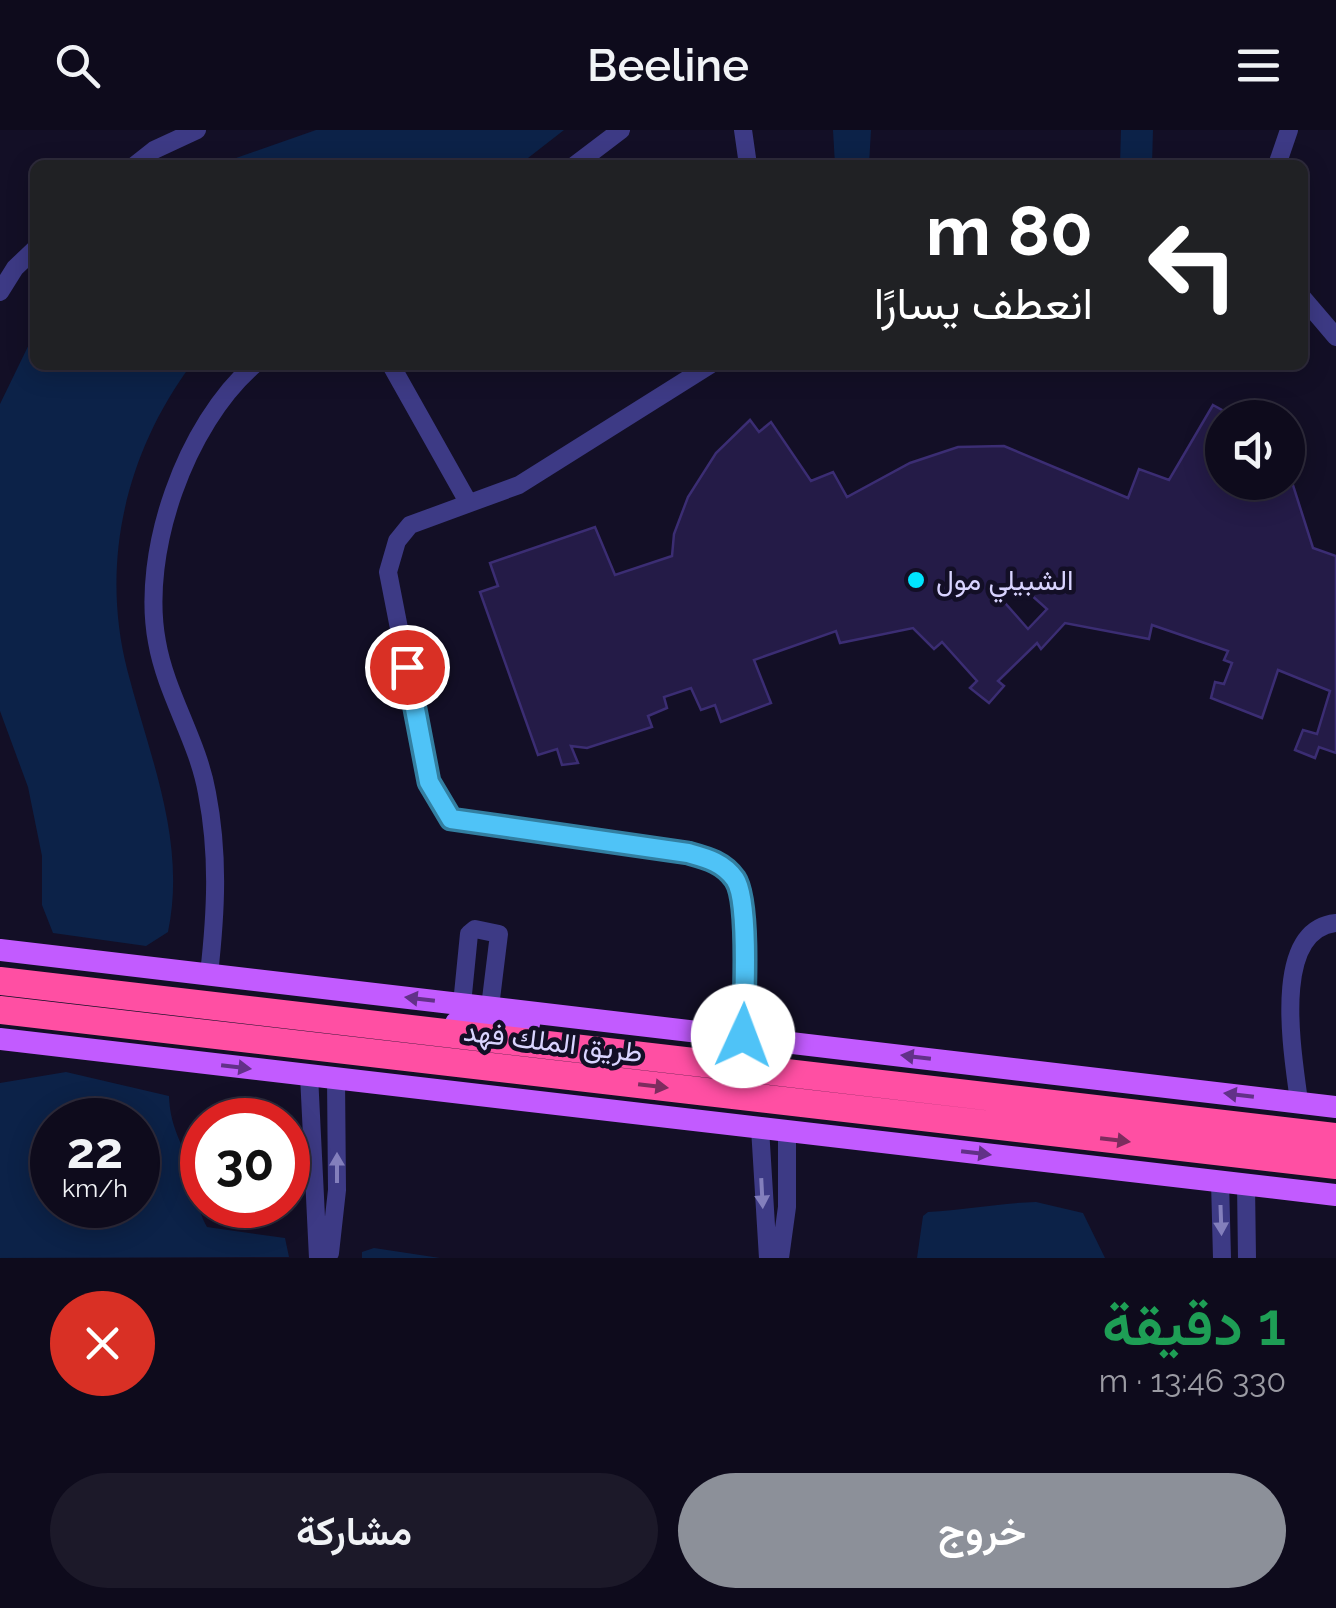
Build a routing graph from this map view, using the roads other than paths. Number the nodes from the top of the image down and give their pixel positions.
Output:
1 (198, 130) edge
2 (622, 130) edge
3 (743, 130) edge
4 (1289, 130) edge
5 (141, 160) edge
6 (581, 160) edge
7 (747, 160) edge
8 (1279, 160) edge
9 (30, 253) edge
10 (0, 292) edge
11 (1308, 304) edge
12 (1336, 337) edge
13 (250, 370) edge
14 (394, 370) edge
15 (702, 370) edge
16 (468, 502) junction
17 (1336, 923) edge
18 (0, 950) edge
19 (0, 958) edge
20 (209, 974) junction
21 (0, 981) edge
22 (462, 1004) junction
23 (202, 1005) junction
24 (490, 1007) junction
25 (0, 1010) edge
26 (343, 1021) junction
27 (662, 1027) junction
28 (229, 1036) junction
29 (743, 1036) junction
30 (4, 1040) edge
31 (445, 1062) junction
32 (309, 1075) junction
33 (336, 1078) junction
34 (1299, 1102) junction
35 (1336, 1107) edge
36 (692, 1120) junction
37 (760, 1128) junction
38 (787, 1131) junction
39 (1336, 1136) edge
40 (1336, 1165) edge
41 (1220, 1181) junction
42 (1246, 1184) junction
43 (1336, 1192) edge
44 (318, 1258) edge
45 (330, 1258) edge
46 (768, 1258) edge
47 (780, 1258) edge
48 (1222, 1258) edge
49 (1247, 1258) edge

1 - 5 street
2 - 6 street
3 - 7 street
4 - 8 street
9 - 10 street
11 - 12 street
13 - 20 street
14 - 16 street
15 - 16 street
16 - 29 street
17 - 34 street
18 - 20 main road
19 - 23 main road
22 -> 20 main road
21 - 23 highway, طريق الملك فهد
22 - 24 main road
22 - 24 street
23 - 26 highway, طريق الملك فهد
24 - 27 main road
25 - 28 highway, طريق الملك فهد
26 - 27 main road
26 - 39 highway, طريق الملك فهد
27 - 29 main road
28 - 30 main road
28 - 31 highway, طريق الملك فهد
34 -> 29 main road
30 -> 32 main road
31 - 36 main road
31 -> 40 highway, طريق الملك فهد
32 - 33 main road
32 - 44 street
33 - 36 main road
45 -> 33 street
34 - 35 main road
36 - 37 main road
37 - 38 main road
37 -> 46 street
38 -> 41 main road
38 - 47 street
41 - 42 main road
41 -> 48 street
42 - 43 main road
42 - 49 street

